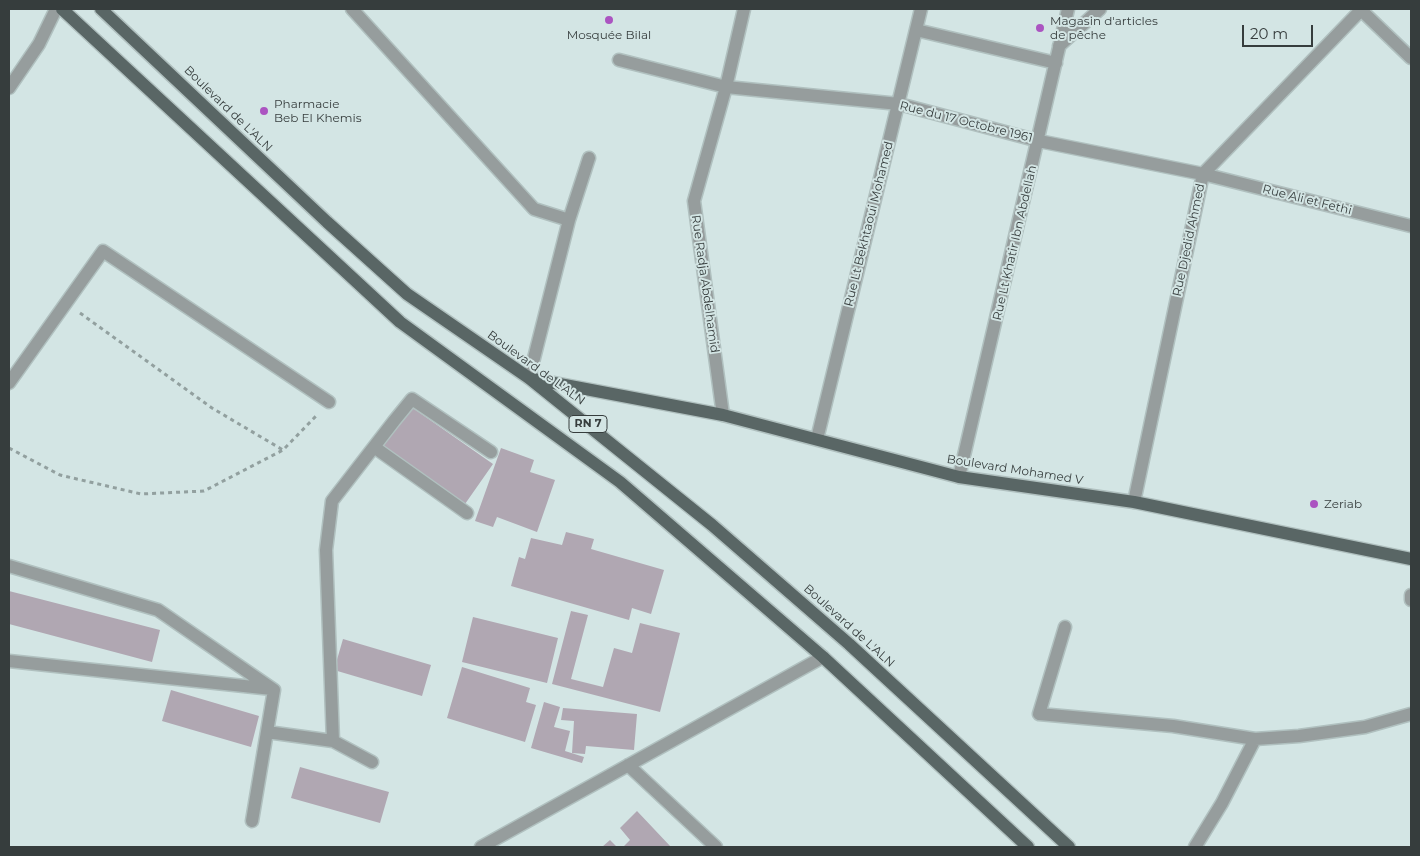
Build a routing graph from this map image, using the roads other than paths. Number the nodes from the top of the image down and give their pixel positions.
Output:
1 (56, 9) edge
2 (62, 9) edge
3 (101, 9) edge
4 (352, 9) edge
5 (744, 9) edge
6 (921, 9) edge
7 (1068, 9) edge
8 (1100, 9) edge
9 (1361, 10) edge
10 (916, 30) junction
11 (1059, 46) junction
12 (1411, 58) edge
13 (619, 60) dead end
14 (1056, 63) junction
15 (726, 87) junction
16 (9, 88) edge
17 (898, 104) junction
18 (1039, 140) junction
19 (589, 158) dead end
20 (1203, 174) junction
21 (569, 220) junction
22 (1411, 226) edge
23 (529, 378) junction
24 (9, 383) edge
25 (329, 402) road end
26 (723, 414) junction
27 (817, 438) junction
28 (374, 447) junction
29 (491, 452) dead end
30 (960, 477) junction
31 (1134, 502) junction
32 (467, 513) dead end
33 (1411, 559) edge
34 (9, 566) edge
35 (1411, 596) edge
36 (1411, 600) edge
37 (1065, 627) dead end
38 (823, 657) junction
39 (9, 661) edge
40 (274, 690) junction
41 (1411, 714) edge
42 (267, 732) junction
43 (1255, 739) junction
44 (333, 741) junction
45 (372, 762) dead end
46 (628, 766) junction
47 (252, 820) dead end
48 (481, 847) edge
49 (716, 847) edge
50 (1028, 847) edge
51 (1069, 847) edge
52 (1195, 847) edge

1 - 16 street
2 - 38 main road, RN 7
3 - 23 main road, Boulevard de L'ALN / RN 7
4 - 21 street
5 - 15 street, Rue Radja Abdelhamid
6 - 10 street, Rue Lt Bekhtaoui Mohamed
7 - 11 street, Rue Lt Khatir Ibn Abdellah
8 - 11 street
9 - 12 street
9 - 20 street, Rue Djedid Ahmed
10 - 14 street
10 - 17 street, Rue Lt Bekhtaoui Mohamed
11 - 14 street, Rue Lt Khatir Ibn Abdellah
13 - 15 street, Rue du 17 Octobre 1961
14 - 18 street, Rue Lt Khatir Ibn Abdellah
15 - 17 street, Rue du 17 Octobre 1961
15 - 26 street, Rue Radja Abdelhamid
17 - 18 street, Rue du 17 Octobre 1961
17 - 27 street, Rue Lt Bekhtaoui Mohamed
18 - 20 street, Rue du 17 Octobre 1961
18 - 30 street, Rue Lt Khatir Ibn Abdellah
19 - 21 street
20 - 22 street, Rue Ali et Fethi
20 - 31 street, Rue Djedid Ahmed
21 - 23 street
23 - 26 main road, Boulevard Mohamed V
23 - 51 main road, Boulevard de L'ALN / RN 7
24 - 25 street
26 - 27 main road, Boulevard Mohamed V
27 - 30 main road, Boulevard Mohamed V
28 - 29 street
28 - 32 street
28 - 44 street
30 - 31 main road, Boulevard Mohamed V
31 - 33 main road, Boulevard Mohamed V
34 - 40 street
35 - 36 street
37 - 43 street
38 - 46 street
38 - 50 main road, RN 7
39 - 40 street
40 - 42 street
41 - 43 street
42 - 44 street
42 - 47 street
43 - 52 street
44 - 45 street
46 - 48 street
46 - 49 street

